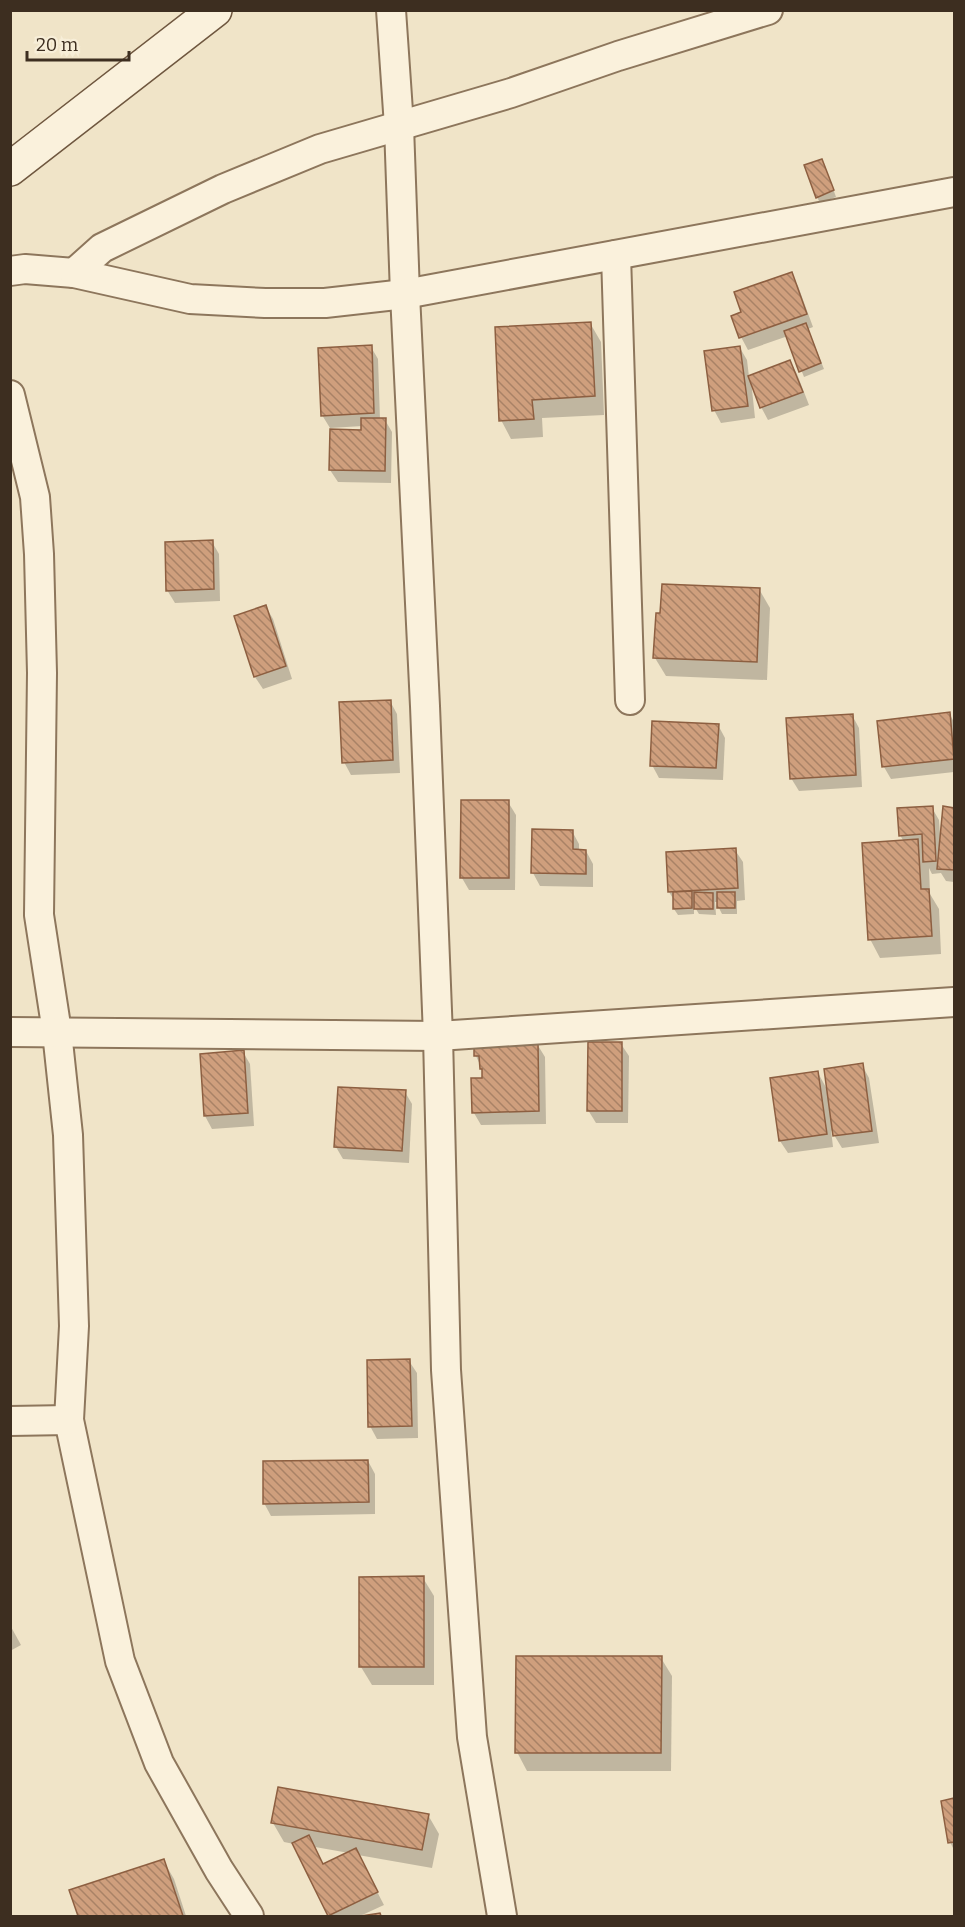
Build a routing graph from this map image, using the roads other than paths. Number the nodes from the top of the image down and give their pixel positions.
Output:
1 (215, 10) edge
2 (391, 10) edge
3 (768, 10) edge
4 (399, 126) junction
5 (10, 170) edge
6 (954, 192) edge
7 (616, 255) junction
8 (10, 271) edge
9 (74, 273) junction
10 (405, 294) junction
11 (10, 396) edge
12 (630, 700) dead end
13 (954, 1002) edge
14 (10, 1032) edge
15 (57, 1032) junction
16 (438, 1036) junction
17 (69, 1420) junction
18 (10, 1421) edge
19 (249, 1917) edge
20 (502, 1917) edge

1 - 5 street
2 - 4 street
3 - 4 street
4 - 9 street
4 - 10 street
6 - 7 street
7 - 10 street
7 - 12 street
8 - 9 street
9 - 10 street
10 - 16 street
11 - 15 street
13 - 16 street
14 - 15 street
15 - 16 street
15 - 17 street
16 - 20 street
17 - 18 street
17 - 19 street

